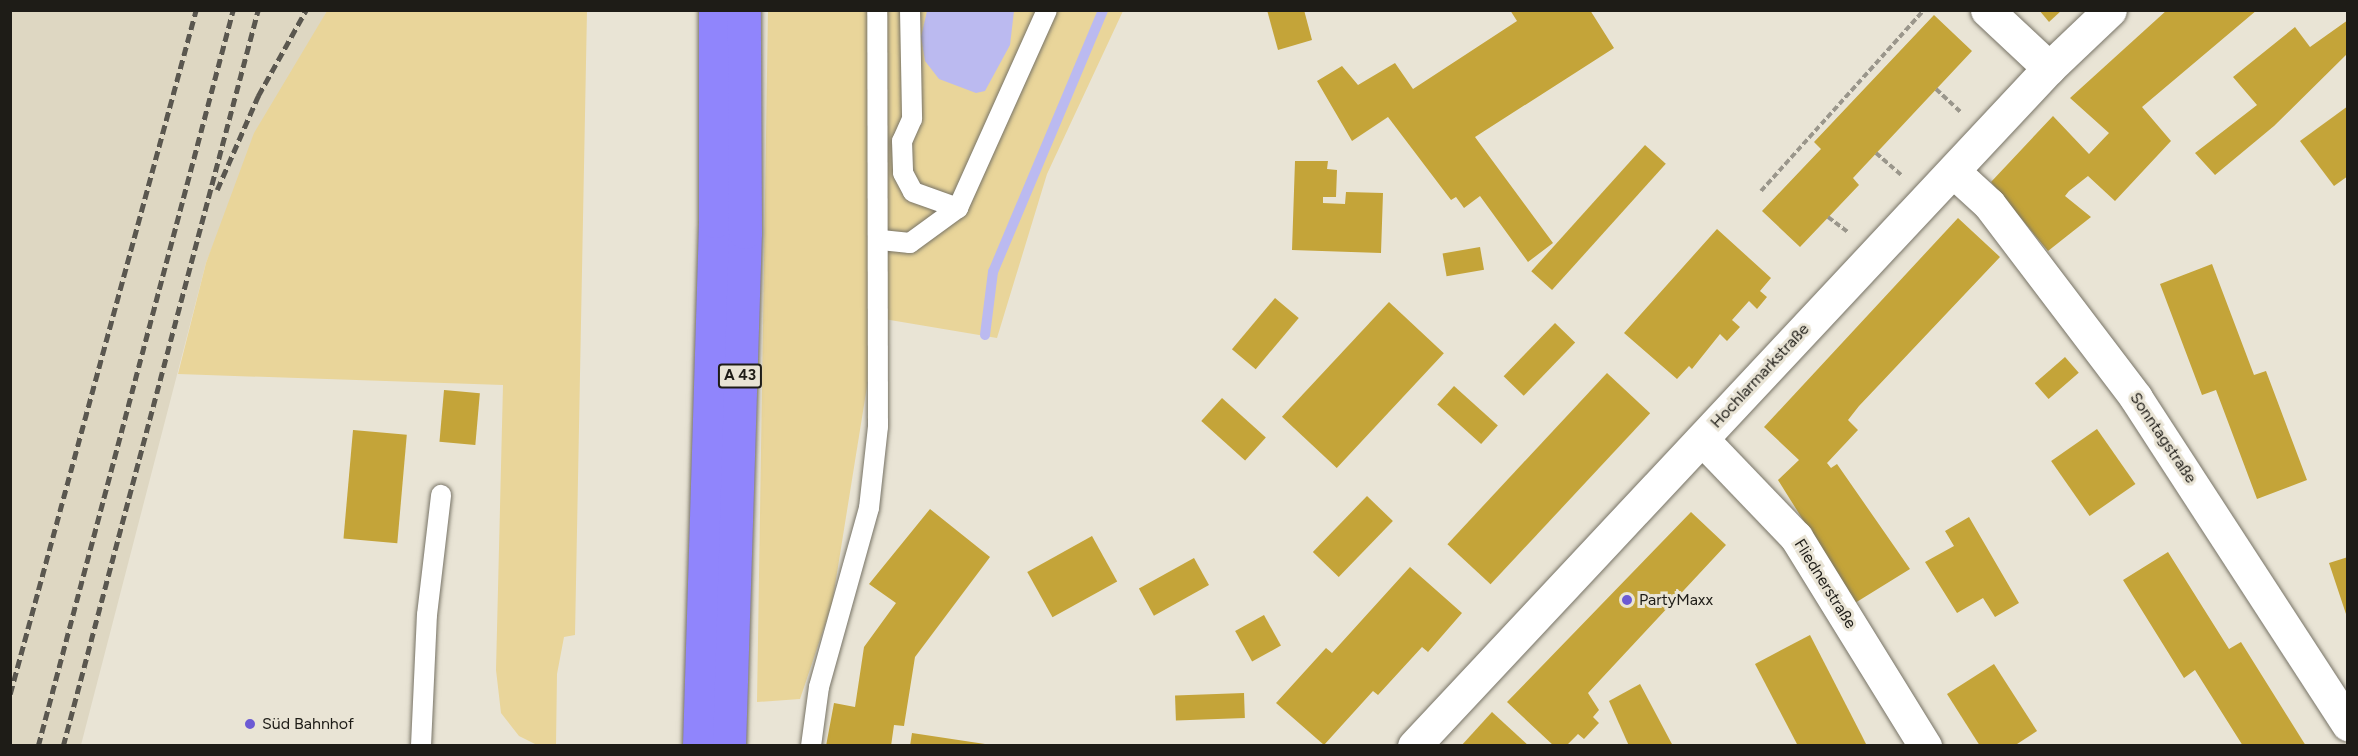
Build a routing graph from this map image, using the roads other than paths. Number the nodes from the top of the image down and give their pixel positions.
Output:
1 (715, 10) edge
2 (744, 10) edge
3 (878, 10) edge
4 (1047, 10) edge
5 (1987, 10) edge
6 (2110, 10) edge
7 (911, 13) edge
8 (2049, 68) junction
9 (1953, 171) junction
10 (958, 208) junction
11 (881, 240) junction
12 (1702, 439) junction
13 (441, 495) dead end
14 (2348, 724) edge
15 (714, 743) edge
16 (422, 746) edge
17 (811, 746) edge
18 (1414, 746) edge
19 (1925, 746) edge

1 - 15 highway, A 43
2 - 15 highway, A 43
3 - 11 lane
4 - 10 lane
5 - 8 street
6 - 8 street, Hochlarmarkstraße
7 - 10 lane
8 - 9 street, Hochlarmarkstraße
9 - 12 street, Hochlarmarkstraße
9 - 14 street, Sonntagstraße
10 - 11 lane
11 - 17 lane
12 - 18 street, Hochlarmarkstraße
12 - 19 street, Fliednerstraße
13 - 16 lane

